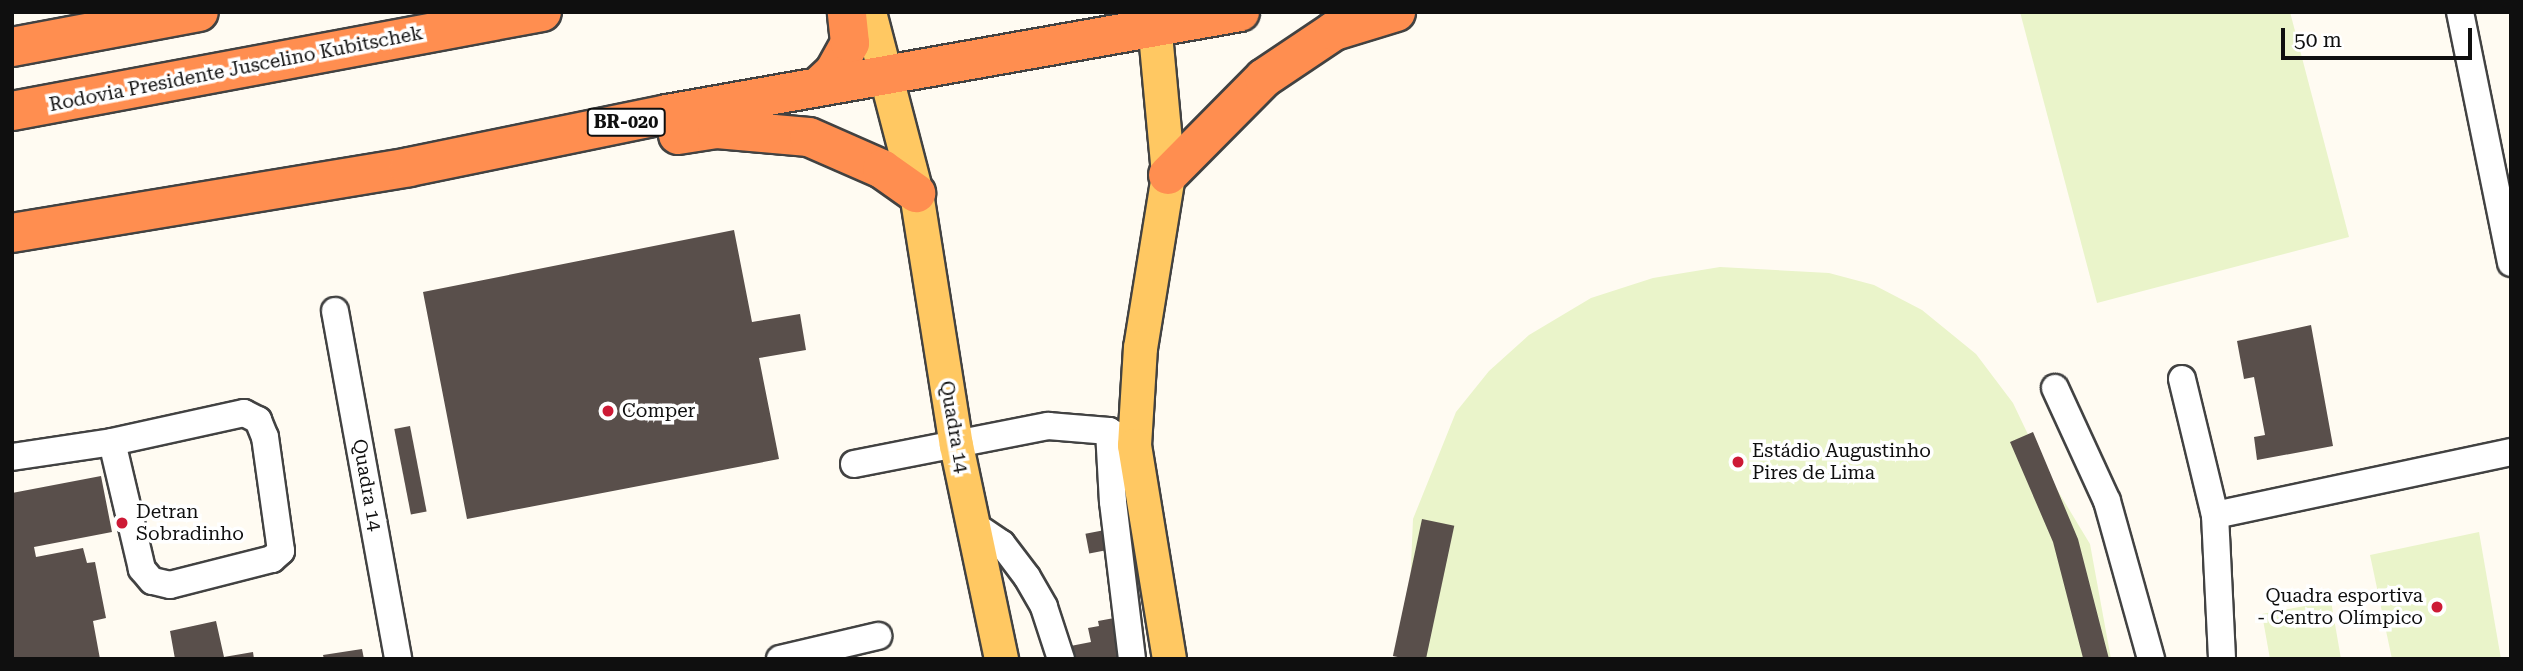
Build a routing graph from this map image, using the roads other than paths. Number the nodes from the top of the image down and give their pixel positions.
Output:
1 (199, 12) edge
2 (542, 12) edge
3 (847, 12) edge
4 (869, 12) edge
5 (1396, 12) edge
6 (2460, 12) edge
7 (1221, 14) edge
8 (1155, 20) edge
9 (12, 47) edge
10 (884, 76) junction
11 (818, 87) junction
12 (12, 111) edge
13 (2500, 157) edge
14 (409, 167) junction
15 (1168, 175) junction
16 (916, 193) junction
17 (12, 233) edge
18 (2511, 263) edge
19 (335, 311) dead end
20 (2182, 379) dead end
21 (2055, 388) dead end
22 (1121, 438) junction
23 (112, 442) junction
24 (956, 445) junction
25 (2511, 452) edge
26 (12, 457) edge
27 (854, 464) dead end
28 (2214, 515) junction
29 (971, 523) junction
30 (878, 636) dead end
31 (398, 659) edge
32 (780, 659) edge
33 (1001, 659) edge
34 (1061, 659) edge
35 (1132, 659) edge
36 (1169, 659) edge
37 (2151, 659) edge
38 (2222, 659) edge

1 - 9 highway
2 - 12 highway, Rodovia Presidente Juscelino Kubitschek
3 - 11 highway
4 - 10 main road, Quadra 14
5 - 15 highway
6 - 13 street
7 - 8 highway, BR-020
8 - 10 highway, BR-020
8 - 15 main road
10 - 11 highway, BR-020
10 - 16 main road, Quadra 14
11 - 14 highway, BR-020
13 - 18 street
14 - 16 highway
14 - 17 highway, BR-020
15 - 22 main road
16 - 24 main road, Quadra 14
19 - 31 street, Quadra 14
20 - 28 street
21 - 37 street
22 - 24 street
22 - 35 street
22 - 36 main road
23 - 23 street
23 - 26 street
24 - 27 street
24 - 29 main road, Quadra 14
25 - 28 street
28 - 38 street
29 - 33 main road, Quadra 14
29 - 34 street
30 - 32 street

